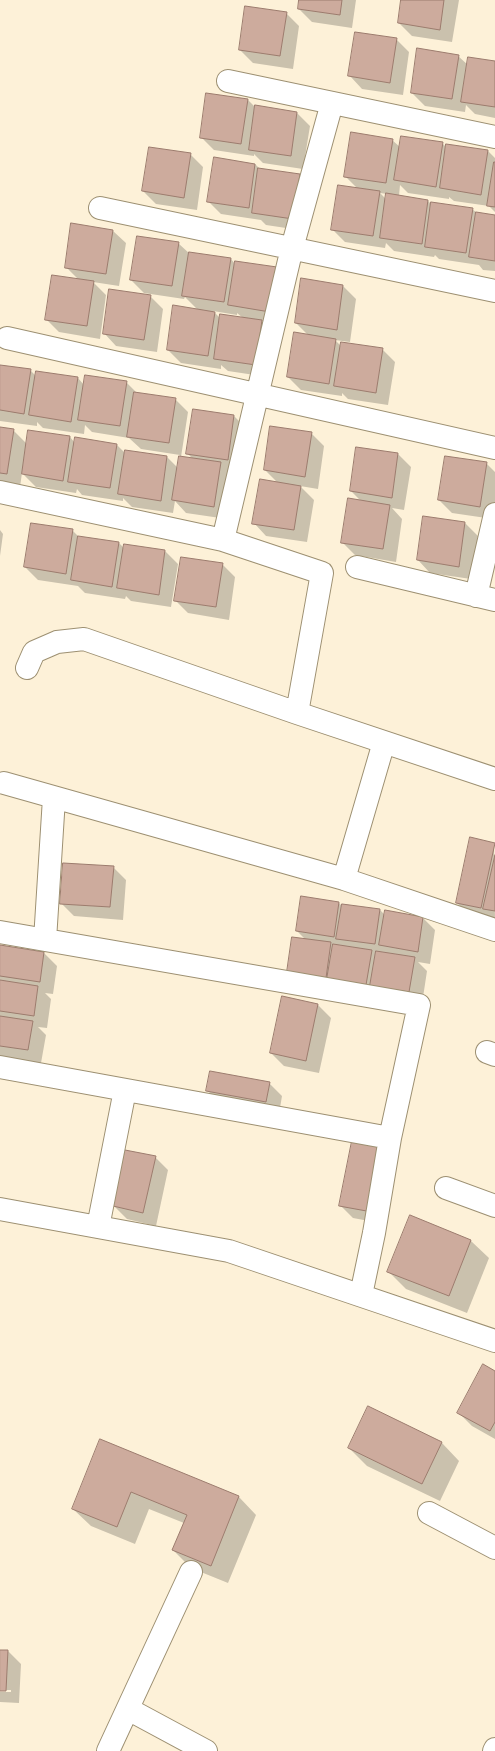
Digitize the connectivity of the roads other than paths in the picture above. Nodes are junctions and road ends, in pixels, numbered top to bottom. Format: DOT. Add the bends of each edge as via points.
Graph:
graph roads {
  1 [pos="228,81"];
  2 [pos="332,103"];
  3 [pos="495,137"];
  4 [pos="100,208"];
  5 [pos="292,248"];
  6 [pos="495,291"];
  7 [pos="7,338"];
  8 [pos="257,394"];
  9 [pos="495,448"];
  10 [pos="0,492"];
  11 [pos="495,514"];
  12 [pos="223,540"];
  13 [pos="357,567"];
  14 [pos="486,598"];
  15 [pos="27,668"];
  16 [pos="297,713"];
  17 [pos="384,742"];
  18 [pos="495,779"];
  19 [pos="4,783"];
  20 [pos="54,798"];
  21 [pos="344,879"];
  22 [pos="495,930"];
  23 [pos="0,932"];
  24 [pos="45,940"];
  25 [pos="0,1067"];
  26 [pos="125,1090"];
  27 [pos="390,1138"];
  28 [pos="446,1188"];
  29 [pos="495,1206"];
  30 [pos="0,1209"];
  31 [pos="98,1227"];
  32 [pos="360,1295"];
  33 [pos="495,1341"];
  34 [pos="429,1513"];
  35 [pos="495,1548"];
  36 [pos="191,1572"];
  37 [pos="128,1709"];
  38 [pos="108,1751"];
  39 [pos="206,1751"];
  1 -- 2 [label="street"];
  2 -- 3 [label="street"];
  2 -- 5 [label="street"];
  4 -- 5 [label="street"];
  5 -- 6 [label="street"];
  5 -- 8 [label="street"];
  7 -- 8 [label="street"];
  8 -- 9 [label="street"];
  8 -- 12 [label="street"];
  10 -- 12 [label="street"];
  11 -- 14 [label="street"];
  12 -- 16 [label="street" via="322,573"];
  13 -- 14 [label="street"];
  15 -- 16 [label="street" via="34,652 57,642 84,639"];
  16 -- 17 [label="street"];
  17 -- 18 [label="street"];
  17 -- 21 [label="street"];
  19 -- 20 [label="street"];
  20 -- 21 [label="street"];
  20 -- 24 [label="street"];
  21 -- 22 [label="street"];
  23 -- 24 [label="street"];
  24 -- 27 [label="street" via="419,1005"];
  25 -- 26 [label="street"];
  26 -- 27 [label="street"];
  26 -- 31 [label="street"];
  27 -- 32 [label="street" via="374,1233"];
  28 -- 29 [label="street"];
  30 -- 31 [label="street"];
  31 -- 32 [label="street" via="229,1251"];
  32 -- 33 [label="street"];
  34 -- 35 [label="street"];
  36 -- 37 [label="street"];
  37 -- 38 [label="street"];
  37 -- 39 [label="street"];
}
